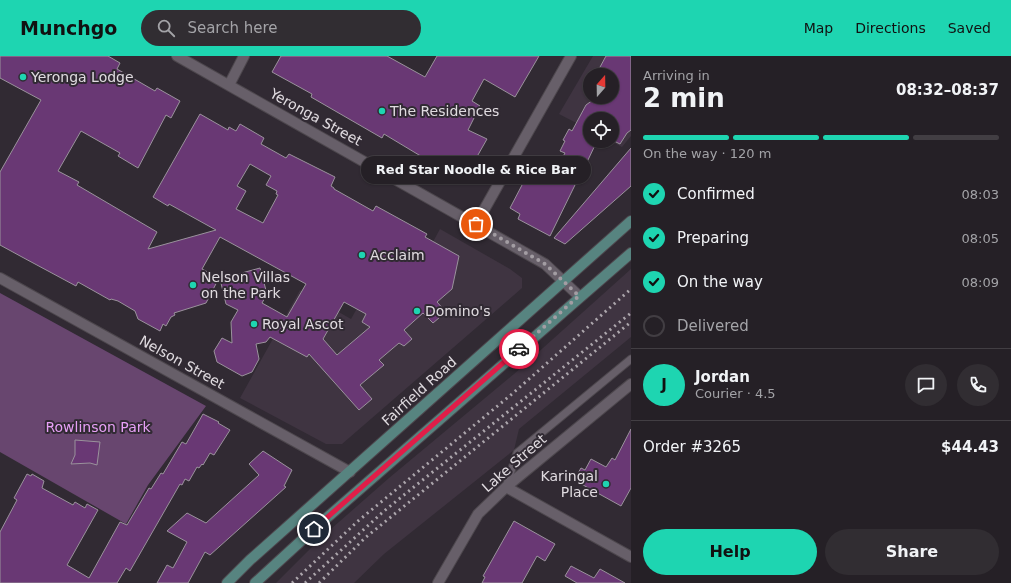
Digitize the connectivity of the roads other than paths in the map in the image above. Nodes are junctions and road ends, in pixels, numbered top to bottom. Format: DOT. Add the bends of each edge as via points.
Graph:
graph roads {
  1 [pos="177,56"];
  2 [pos="244,56"];
  3 [pos="571,56"];
  4 [pos="229,84"];
  5 [pos="631,221"];
  6 [pos="476,224"];
  7 [pos="631,252"];
  8 [pos="0,278"];
  9 [pos="564,280"];
  10 [pos="579,296"];
  11 [pos="631,359"];
  12 [pos="631,384"];
  13 [pos="350,472"];
  14 [pos="506,487"];
  15 [pos="631,557"];
  16 [pos="227,583"];
  17 [pos="255,583"];
  18 [pos="438,583"];
  1 -- 4 [label="street, Yeronga Street"];
  2 -- 4 [label="street"];
  3 -- 6 [label="street"];
  4 -- 6 [label="street, Yeronga Street"];
  5 -- 9 [label="main road, Fairfield Road"];
  6 -- 9 [label="street, Yeronga Street" via="545,264"];
  7 -- 10 [label="main road"];
  8 -- 13 [label="street, Nelson Street"];
  9 -- 10 [label="street, Yeronga Street"];
  9 -- 13 [label="main road, Fairfield Road"];
  10 -- 17 [label="main road"];
  11 -- 14 [label="lane" via="517,453"];
  12 -- 14 [label="street, Lake Street"];
  13 -- 16 [label="main road, Fairfield Road"];
  14 -- 15 [label="street"];
  14 -- 18 [label="street, Lake Street" via="478,514"];
}
